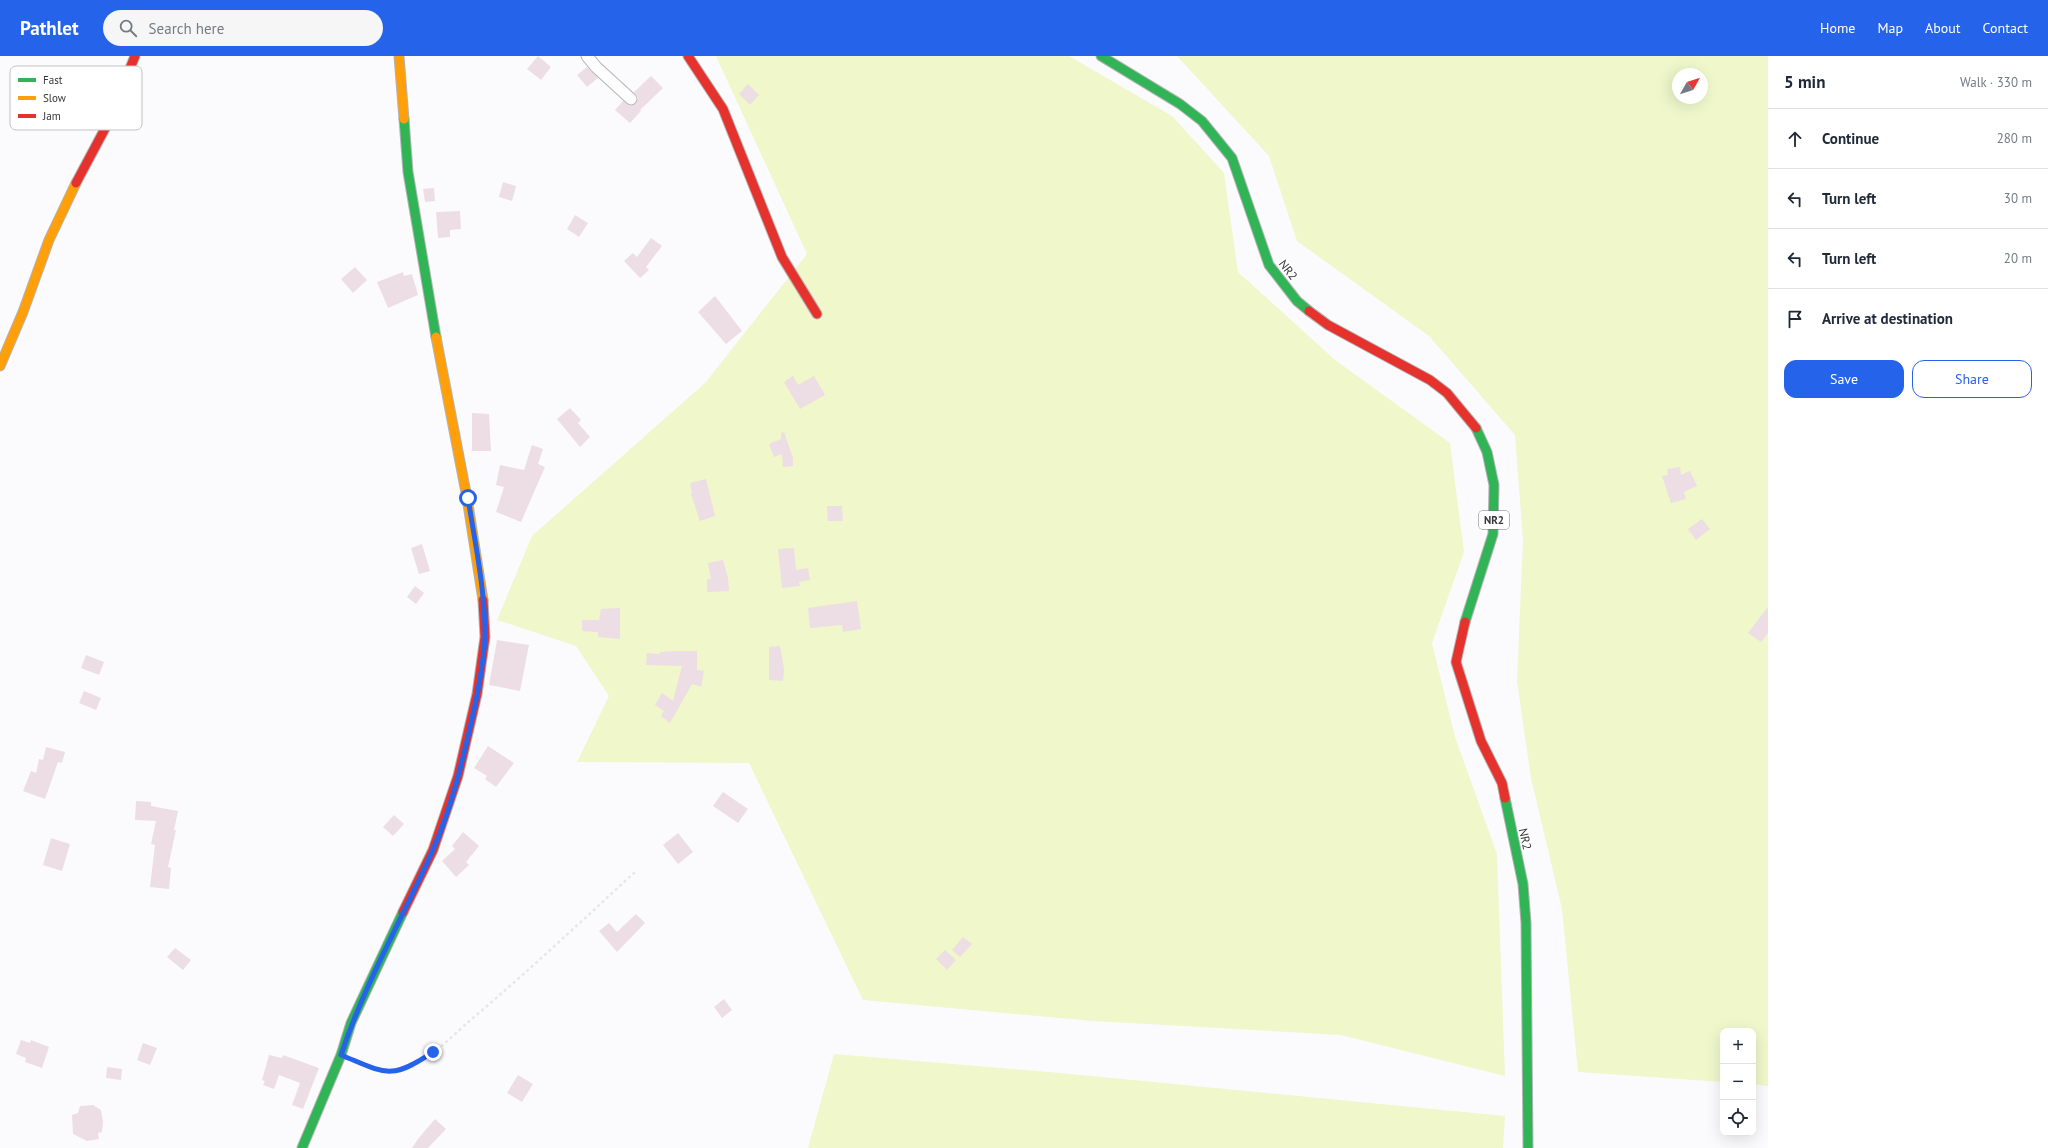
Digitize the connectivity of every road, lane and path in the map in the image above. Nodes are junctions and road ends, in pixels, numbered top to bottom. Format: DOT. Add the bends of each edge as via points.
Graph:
graph roads {
  1 [pos="135,56"];
  2 [pos="398,56"];
  3 [pos="588,56"];
  4 [pos="688,56"];
  5 [pos="1101,56"];
  6 [pos="131,66"];
  7 [pos="631,99"];
  8 [pos="104,130"];
  9 [pos="817,314"];
  10 [pos="0,366"];
  11 [pos="637,870"];
  12 [pos="341,1055"];
  13 [pos="302,1148"];
  14 [pos="1528,1148"];
  1 -- 6 [label="main road"];
  2 -- 12 [label="main road" via="408,172 448,402 468,498 484,600 485,637 477,694 456,784 433,850 351,1023"];
  3 -- 7 [label="street" via="596,68"];
  4 -- 9 [label="main road" via="723,110 777,246"];
  5 -- 14 [label="main road, NR2 / NR2" via="1180,104 1202,121 1222,143 1232,158 1269,265 1297,301 1328,325 1430,380 1447,393 1476,428 1487,452 1494,485 1493,534 1465,623 1456,662 1481,740 1502,784 1523,884 1526,923"];
  8 -- 10 [label="main road" via="49,240"];
  11 -- 12 [label="path" via="524,975 433,1052 412,1066 401,1071 382,1072"];
  12 -- 13 [label="main road"];
}
